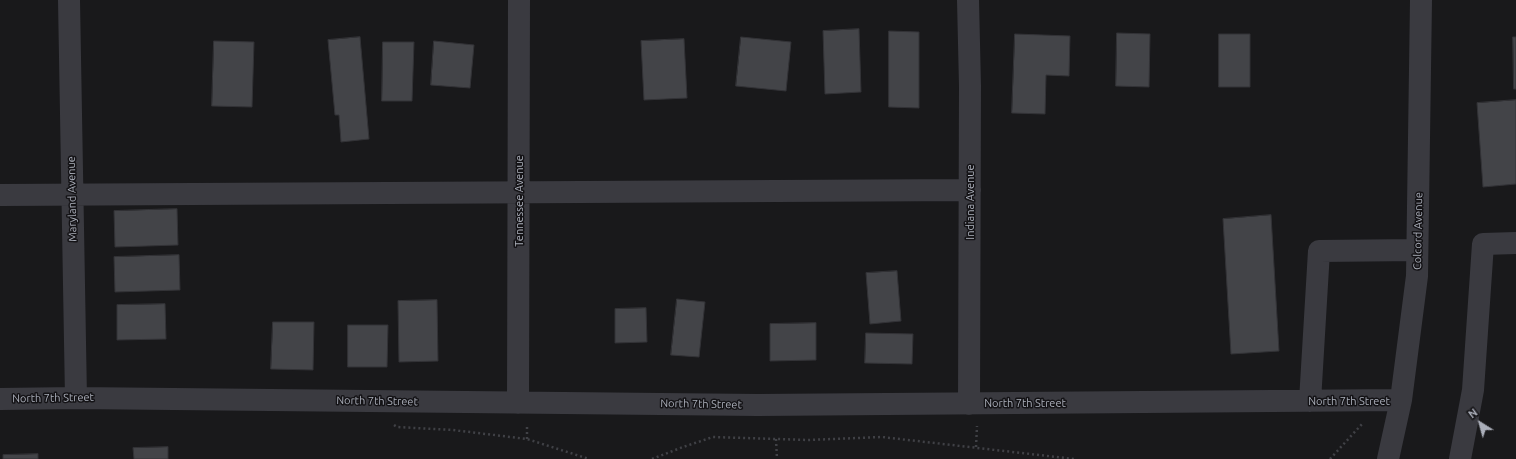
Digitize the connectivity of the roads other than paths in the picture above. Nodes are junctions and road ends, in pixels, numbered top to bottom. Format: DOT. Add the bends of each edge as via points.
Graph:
graph roads {
  1 [pos="69,0"];
  2 [pos="520,0"];
  3 [pos="968,0"];
  4 [pos="1421,0"];
  5 [pos="970,190"];
  6 [pos="519,193"];
  7 [pos="0,195"];
  8 [pos="72,196"];
  9 [pos="1516,243"];
  10 [pos="1417,250"];
  11 [pos="76,398"];
  12 [pos="0,399"];
  13 [pos="1401,400"];
  14 [pos="1310,401"];
  15 [pos="518,403"];
  16 [pos="969,404"];
  17 [pos="1388,459"];
  18 [pos="1460,459"];
  1 -- 8 [label="street, Maryland Avenue"];
  2 -- 6 [label="street, Tennessee Avenue"];
  3 -- 5 [label="street, Indiana Avenue"];
  4 -- 10 [label="street, Colcord Avenue"];
  5 -- 6 [label="street"];
  5 -- 16 [label="street, Indiana Avenue"];
  6 -- 8 [label="street"];
  6 -- 15 [label="street, Tennessee Avenue"];
  7 -- 8 [label="street"];
  8 -- 11 [label="street, Maryland Avenue"];
  9 -- 18 [label="street" via="1484,244 1473,390"];
  10 -- 13 [label="street, Colcord Avenue" via="1417,276"];
  10 -- 14 [label="street" via="1319,251"];
  11 -- 12 [label="street, North 7th Street"];
  11 -- 15 [label="street, North 7th Street"];
  13 -- 14 [label="street, North 7th Street"];
  13 -- 17 [label="street, Colcord Avenue"];
  14 -- 16 [label="street, North 7th Street"];
  15 -- 16 [label="street, North 7th Street"];
}
